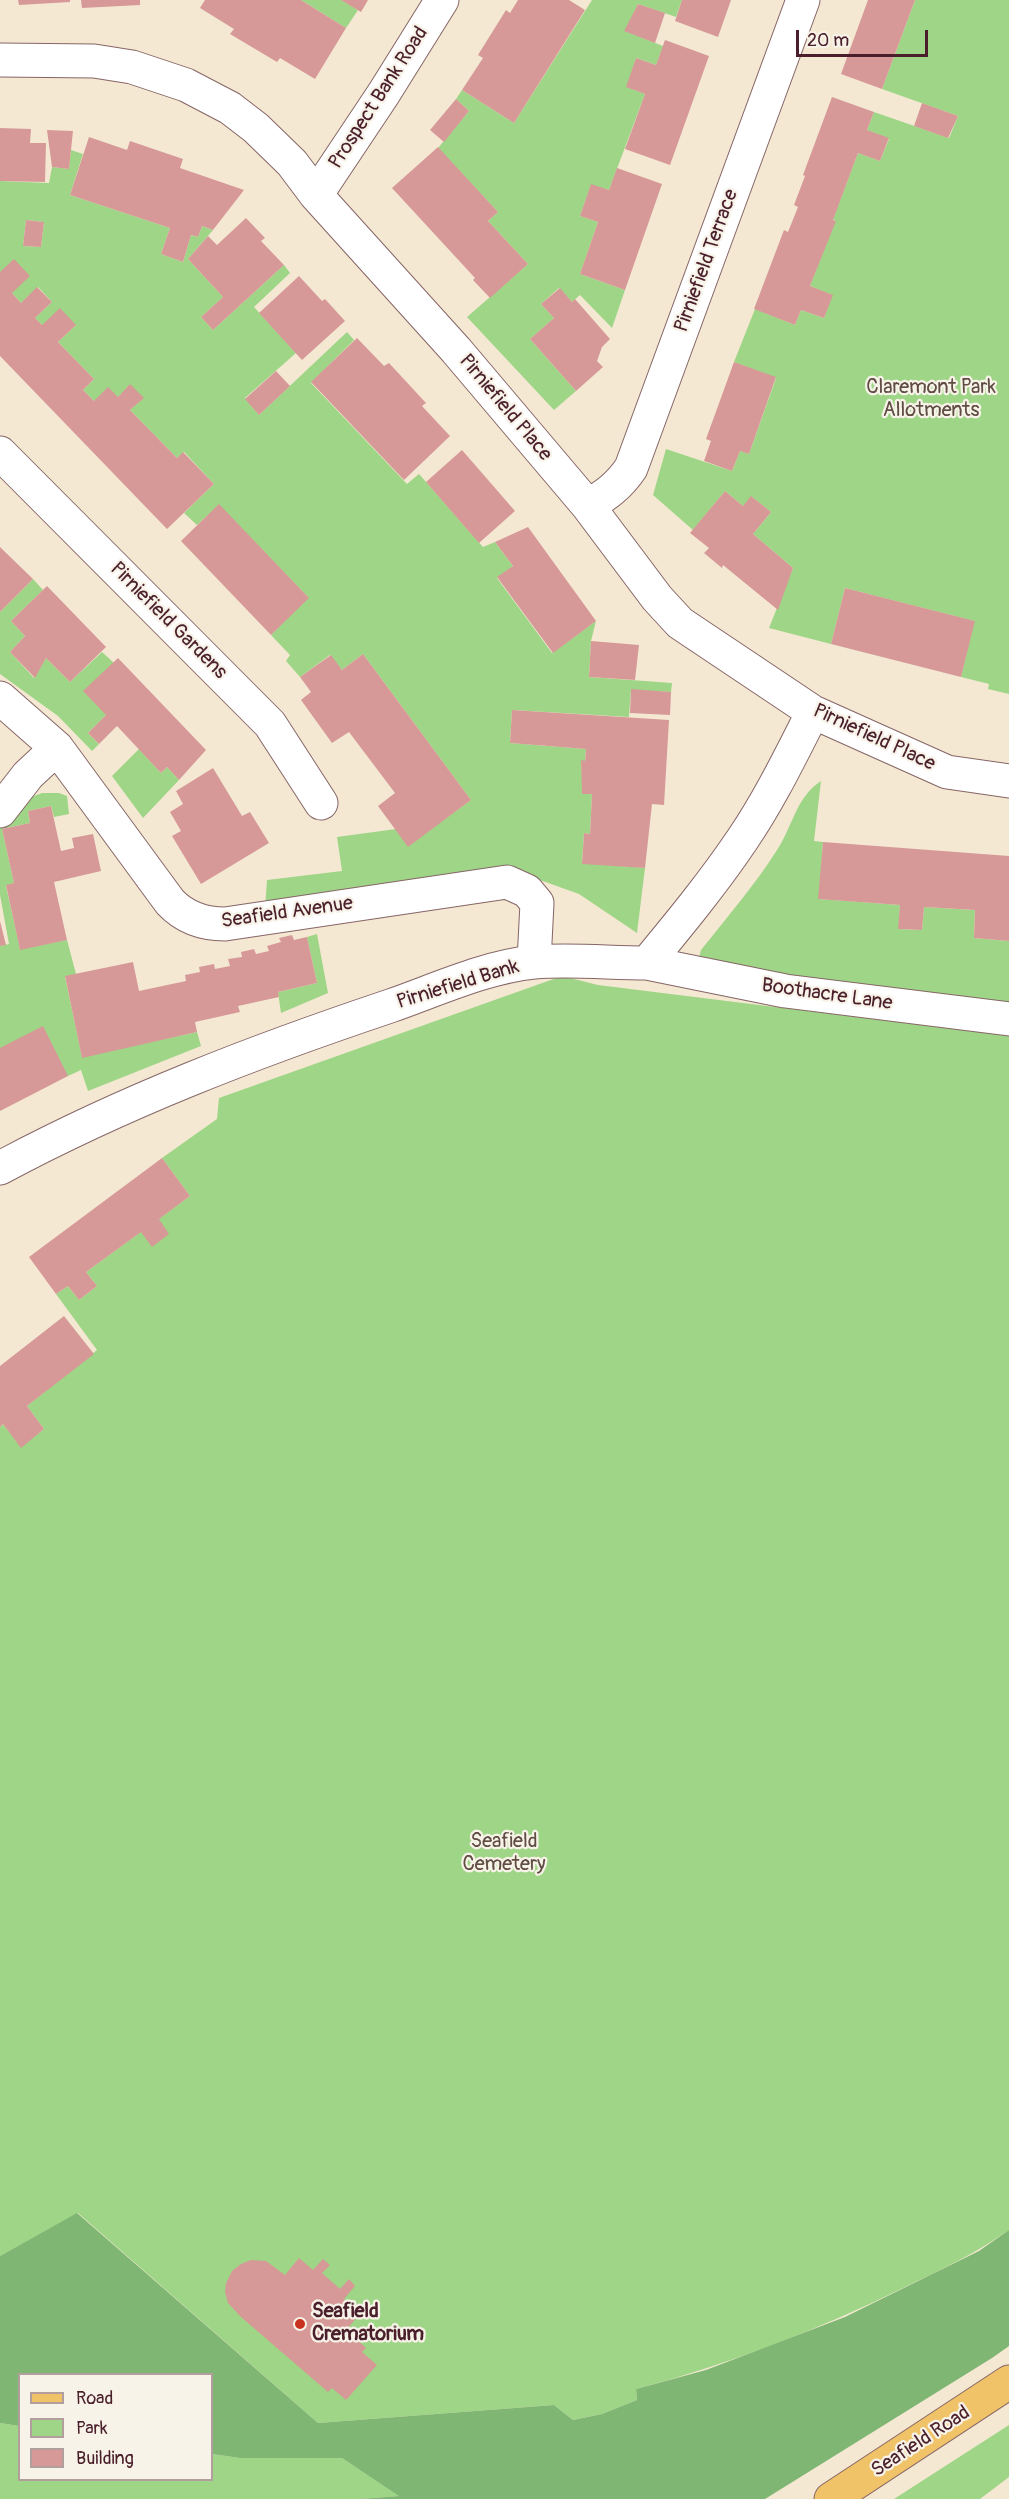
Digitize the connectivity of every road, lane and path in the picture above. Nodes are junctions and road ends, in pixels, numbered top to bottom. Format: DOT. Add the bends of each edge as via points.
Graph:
graph roads {
  1 [pos="442,0"];
  2 [pos="803,0"];
  3 [pos="0,60"];
  4 [pos="316,195"];
  5 [pos="0,453"];
  6 [pos="588,506"];
  7 [pos="0,698"];
  8 [pos="813,711"];
  9 [pos="57,748"];
  10 [pos="1009,781"];
  11 [pos="321,803"];
  12 [pos="0,811"];
  13 [pos="534,962"];
  14 [pos="647,963"];
  15 [pos="1009,1019"];
  16 [pos="0,1168"];
  17 [pos="1009,2382"];
  18 [pos="831,2499"];
  1 -- 4 [label="street, Prospect Bank Road"];
  2 -- 6 [label="street, Pirniefield Terrace" via="631,468 611,492"];
  3 -- 4 [label="street, Pirniefield Place" via="94,61 132,67 186,85 230,108 256,128 292,163"];
  4 -- 6 [label="street, Pirniefield Place" via="456,350"];
  5 -- 11 [label="street, Pirniefield Gardens" via="270,724"];
  6 -- 8 [label="street, Pirniefield Place" via="680,623"];
  7 -- 9 [label="street, Seafield Avenue"];
  8 -- 10 [label="street, Pirniefield Place" via="947,772"];
  8 -- 14 [label="street" via="743,838"];
  9 -- 12 [label="street" via="28,775"];
  9 -- 13 [label="street, Seafield Avenue" via="170,902 195,919 225,924 507,882 527,891 537,903"];
  13 -- 14 [label="street, Pirniefield Bank"];
  13 -- 16 [label="street, Pirniefield Bank" via="506,967 294,1038 170,1086 51,1140"];
  14 -- 15 [label="street, Boothacre Lane" via="785,991"];
  17 -- 18 [label="main road, Seafield Road"];
}
